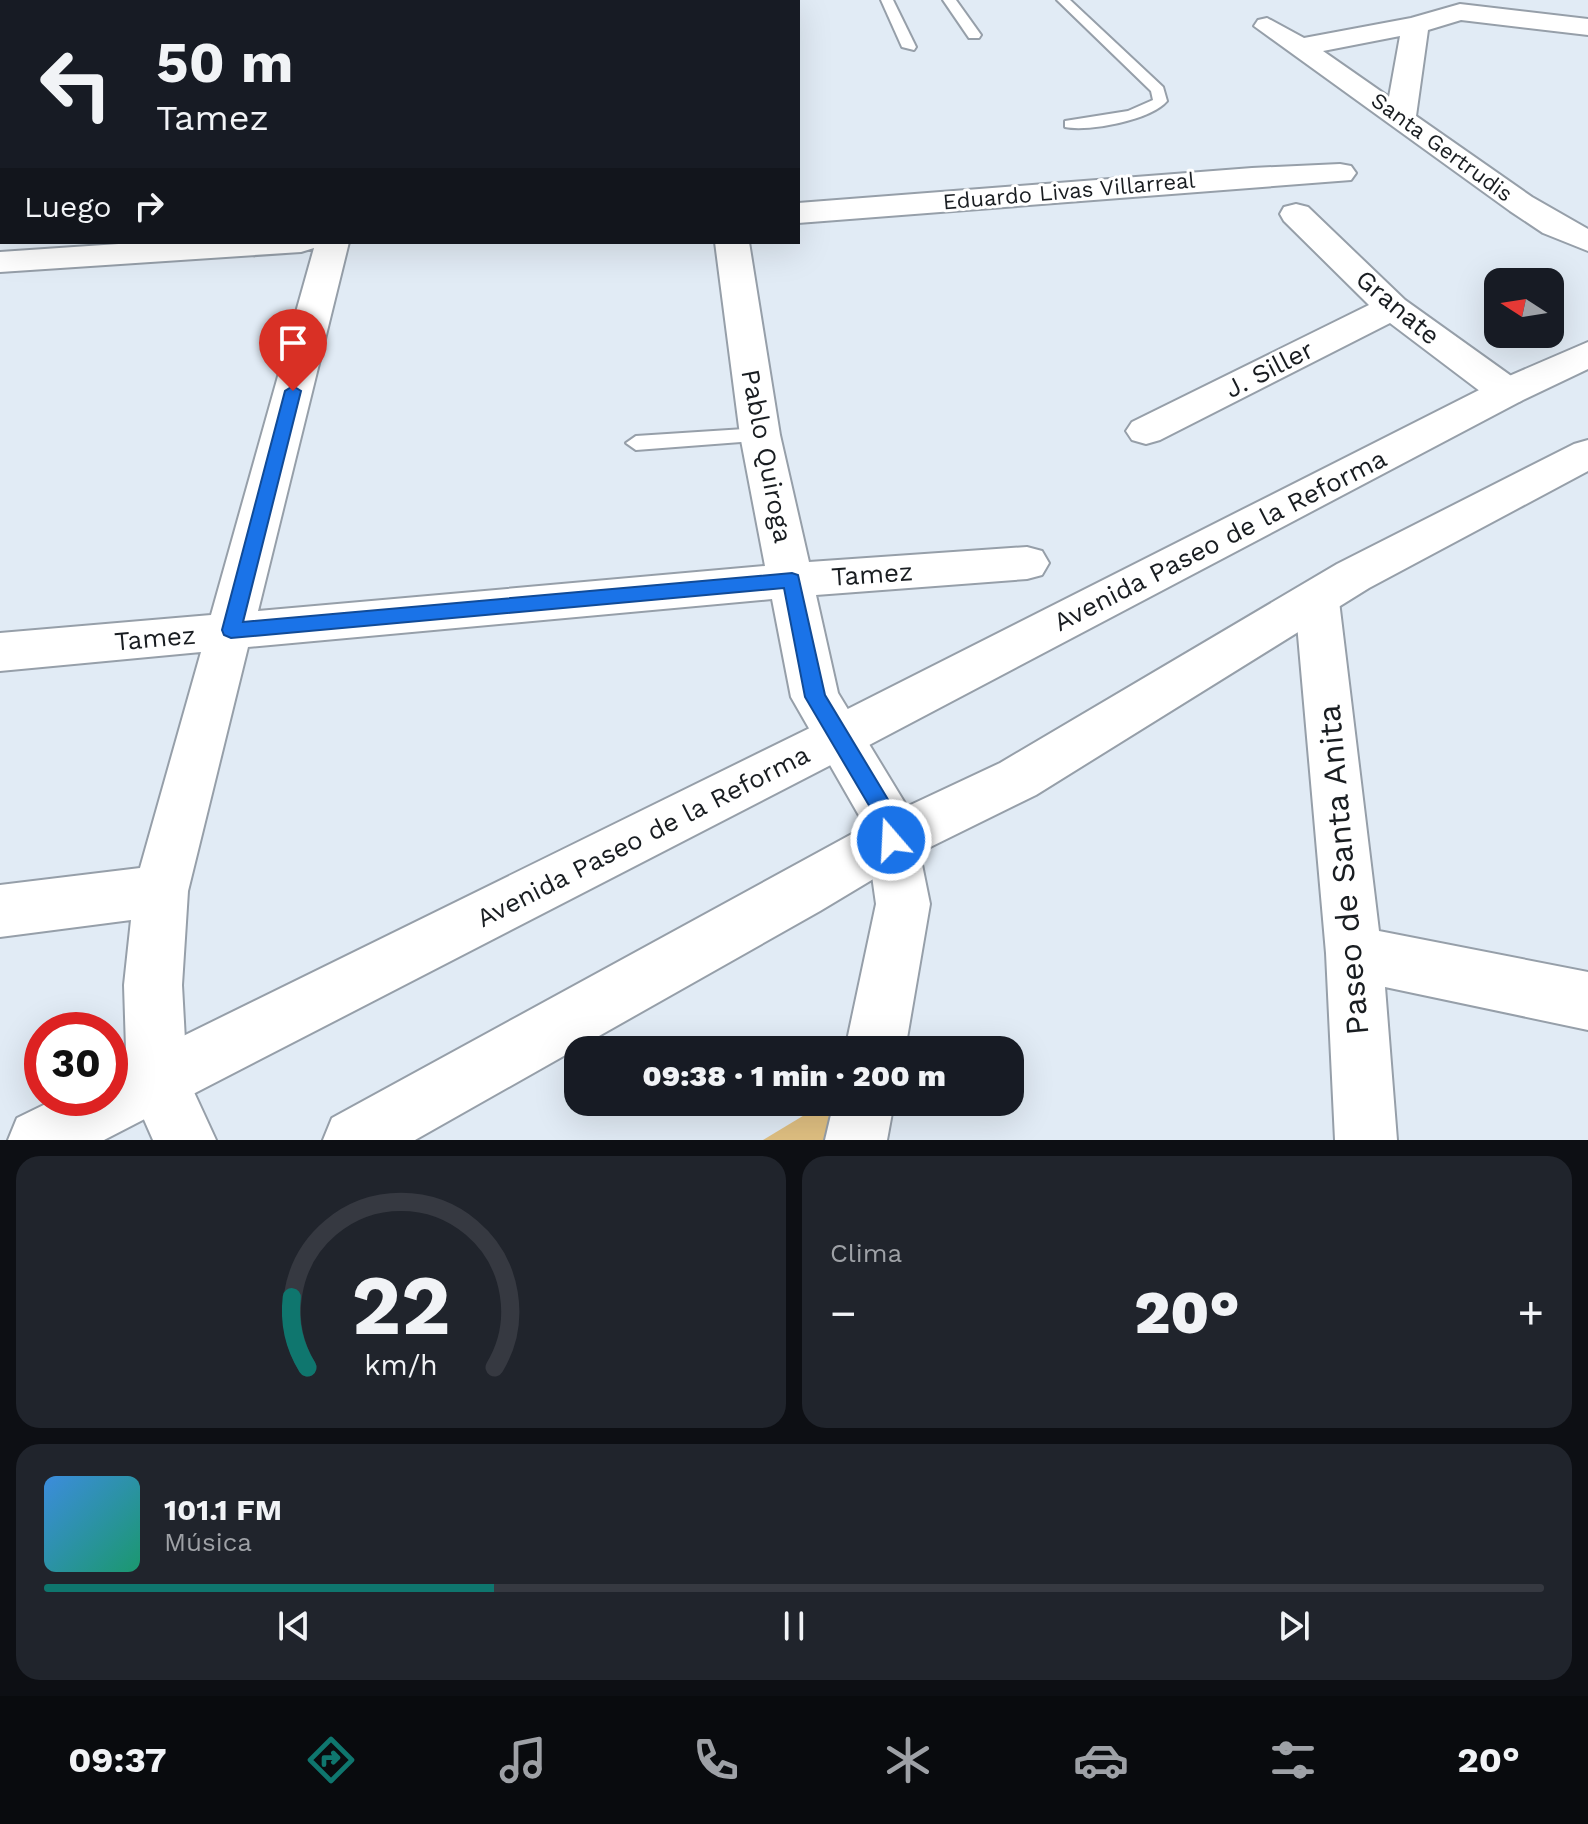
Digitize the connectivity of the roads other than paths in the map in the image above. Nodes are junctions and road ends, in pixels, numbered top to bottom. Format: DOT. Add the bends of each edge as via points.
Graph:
graph roads {
  1 [pos="887,0"];
  2 [pos="949,0"];
  3 [pos="1063,0"];
  4 [pos="1415,25"];
  5 [pos="1267,26"];
  6 [pos="1588,27"];
  7 [pos="974,35"];
  8 [pos="909,47"];
  9 [pos="1300,47"];
  10 [pos="1401,116"];
  11 [pos="1070,124"];
  12 [pos="1340,173"];
  13 [pos="800,213"];
  14 [pos="1296,214"];
  15 [pos="1588,241"];
  16 [pos="271,244"];
  17 [pos="331,244"];
  18 [pos="732,244"];
  19 [pos="0,262"];
  20 [pos="1392,308"];
  21 [pos="1588,354"];
  22 [pos="1507,392"];
  23 [pos="1146,431"];
  24 [pos="760,435"];
  25 [pos="636,443"];
  26 [pos="1588,454"];
  27 [pos="1027,563"];
  28 [pos="792,580"];
  29 [pos="1317,601"];
  30 [pos="231,630"];
  31 [pos="0,652"];
  32 [pos="837,738"];
  33 [pos="891,840"];
  34 [pos="161,891"];
  35 [pos="0,911"];
  36 [pos="1354,953"];
  37 [pos="1588,1001"];
  38 [pos="878,1036"];
  39 [pos="157,1081"];
  40 [pos="861,1116"];
  41 [pos="39,1140"];
  42 [pos="185,1140"];
  43 [pos="354,1140"];
  44 [pos="856,1140"];
  45 [pos="1366,1140"];
  1 -- 8 [label="lane"];
  2 -- 7 [label="lane"];
  3 -- 11 [label="lane" via="1158,90 1160,101 1140,113"];
  4 -- 6 [label="main road" via="1460,12"];
  4 -- 9 [label="main road"];
  4 -- 10 [label="main road"];
  5 -- 9 [label="main road, Santa Gertrudis"];
  9 -- 10 [label="main road, Santa Gertrudis"];
  10 -- 15 [label="main road, Santa Gertrudis" via="1521,204"];
  12 -- 13 [label="main road, Eduardo Livas Villarreal"];
  14 -- 20 [label="main road, Granate"];
  16 -- 19 [label="main road"];
  17 -- 30 [label="main road"];
  18 -- 24 [label="main road, Pablo Quiroga"];
  20 -- 22 [label="main road, Granate"];
  20 -- 23 [label="main road, J. Siller"];
  21 -- 22 [label="main road, Avenida Paseo de la Reforma"];
  22 -- 32 [label="main road, Avenida Paseo de la Reforma"];
  24 -- 25 [label="lane"];
  24 -- 28 [label="main road, Pablo Quiroga"];
  26 -- 29 [label="main road" via="1353,576"];
  27 -- 28 [label="main road, Tamez"];
  28 -- 30 [label="main road, Tamez"];
  28 -- 32 [label="main road, Pablo Quiroga" via="815,697"];
  29 -- 33 [label="main road" via="1018,779"];
  29 -- 36 [label="main road, Paseo de Santa Anita"];
  30 -- 31 [label="main road, Tamez"];
  30 -- 34 [label="main road"];
  32 -- 33 [label="main road, Pablo Quiroga" via="891,823"];
  32 -- 39 [label="main road, Avenida Paseo de la Reforma"];
  33 -- 38 [label="main road, Pablo Quiroga" via="903,904"];
  33 -- 43 [label="main road"];
  34 -- 35 [label="main road"];
  34 -- 39 [label="main road" via="153,985"];
  36 -- 37 [label="main road"];
  36 -- 45 [label="main road, Paseo de Santa Anita"];
  39 -- 41 [label="main road, Avenida Paseo de la Reforma"];
  39 -- 42 [label="main road"];
  40 -- 44 [label="main road"];
}
